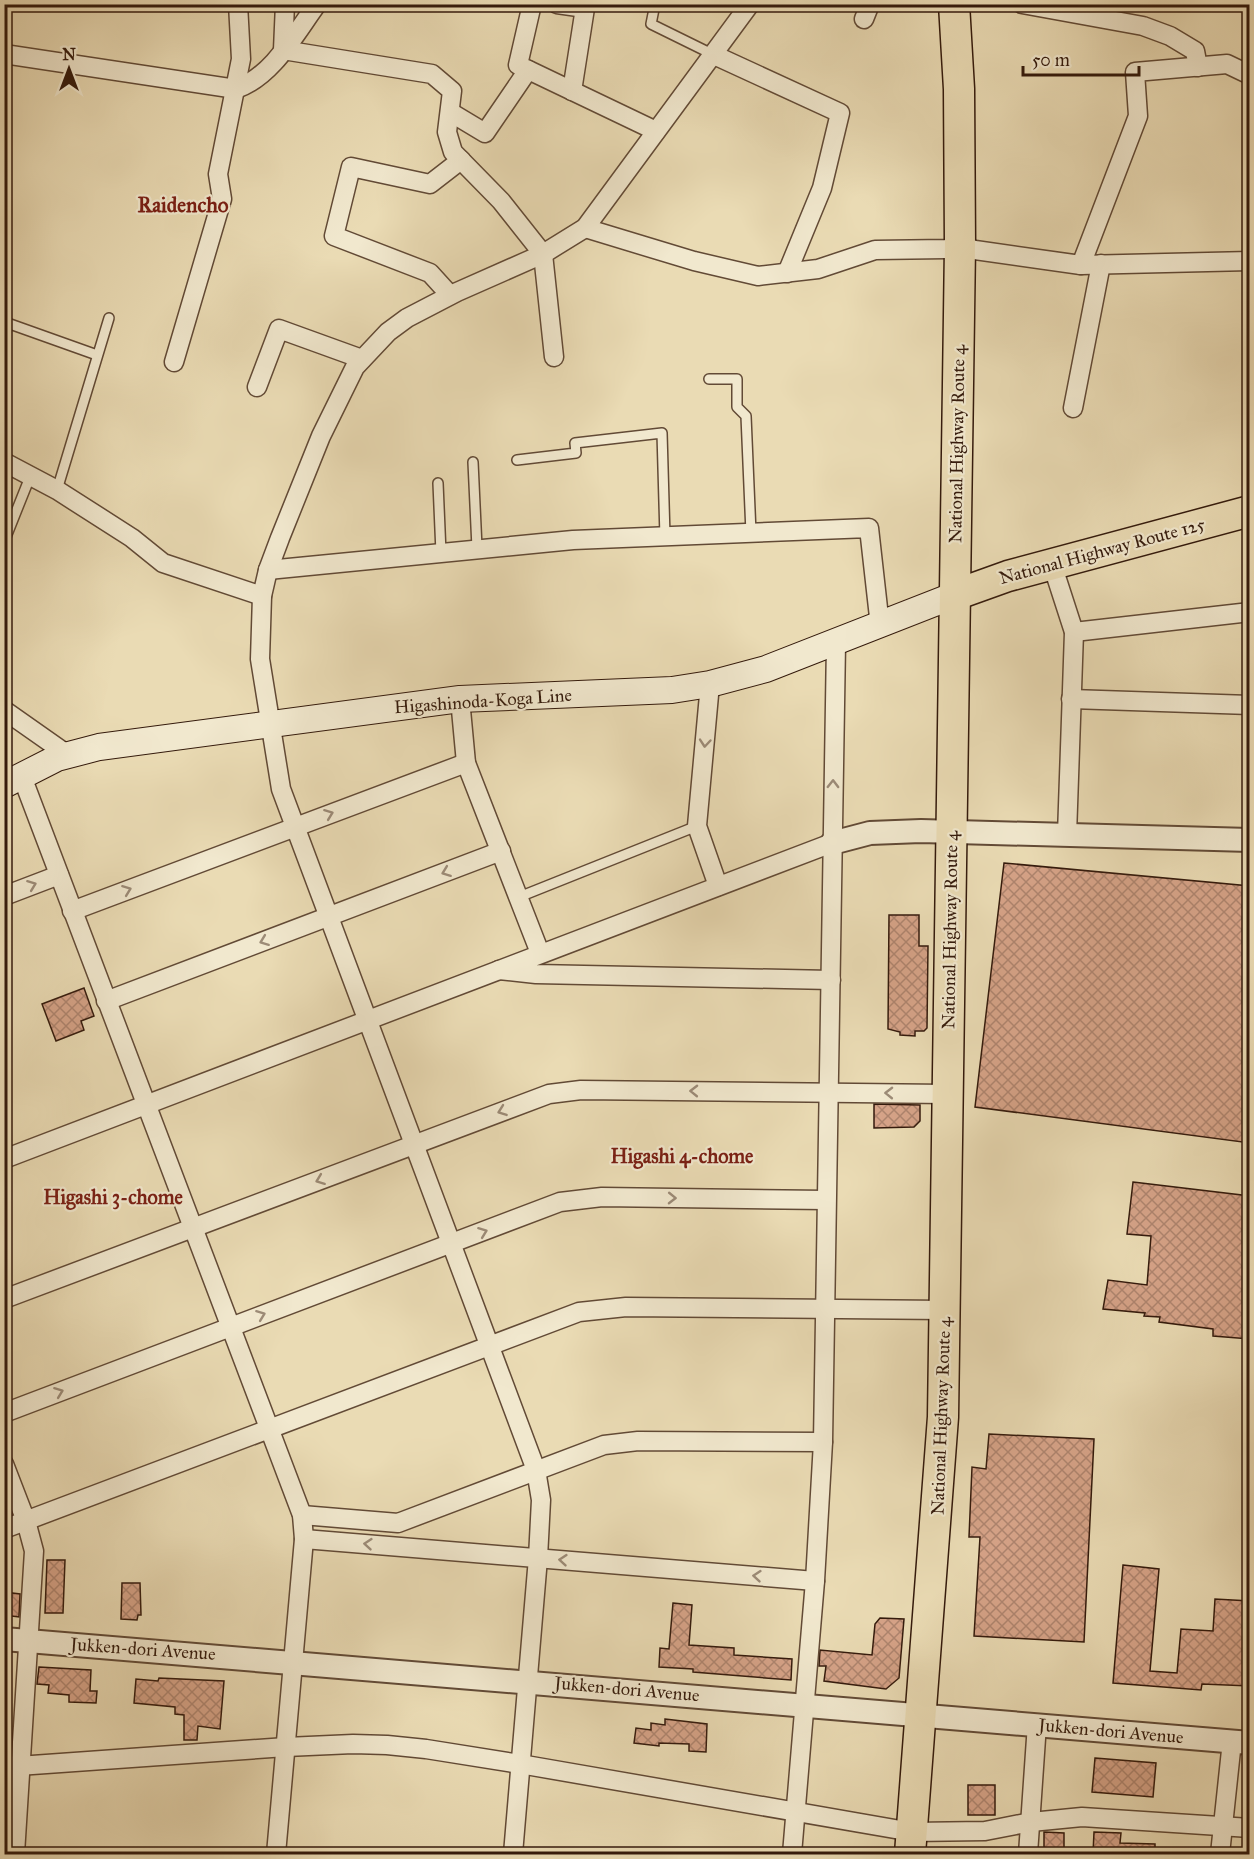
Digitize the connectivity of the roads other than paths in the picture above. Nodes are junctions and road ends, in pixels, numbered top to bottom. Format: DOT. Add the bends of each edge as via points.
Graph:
graph roads {
  1 [pos="238,4"];
  2 [pos="285,4"];
  3 [pos="317,4"];
  4 [pos="531,4"];
  5 [pos="557,4"];
  6 [pos="655,4"];
  7 [pos="750,4"];
  8 [pos="954,4"];
  9 [pos="1022,4"];
  10 [pos="283,50"];
  11 [pos="4,54"];
  12 [pos="714,55"];
  13 [pos="1198,67"];
  14 [pos="528,70"];
  15 [pos="1250,75"];
  16 [pos="236,89"];
  17 [pos="572,91"];
  18 [pos="450,112"];
  19 [pos="656,130"];
  20 [pos="461,160"];
  21 [pos="585,228"];
  22 [pos="960,246"];
  23 [pos="543,254"];
  24 [pos="1250,261"];
  25 [pos="1101,264"];
  26 [pos="1081,265"];
  27 [pos="787,273"];
  28 [pos="450,296"];
  29 [pos="109,318"];
  30 [pos="10,324"];
  31 [pos="97,355"];
  32 [pos="554,357"];
  33 [pos="362,359"];
  34 [pos="174,362"];
  35 [pos="710,379"];
  36 [pos="257,387"];
  37 [pos="1073,408"];
  38 [pos="517,460"];
  39 [pos="4,462"];
  40 [pos="473,462"];
  41 [pos="30,477"];
  42 [pos="438,483"];
  43 [pos="57,490"];
  44 [pos="1250,510"];
  45 [pos="751,533"];
  46 [pos="665,537"];
  47 [pos="4,542"];
  48 [pos="477,548"];
  49 [pos="441,553"];
  50 [pos="1052,564"];
  51 [pos="268,570"];
  52 [pos="955,595"];
  53 [pos="262,596"];
  54 [pos="1250,612"];
  55 [pos="880,626"];
  56 [pos="1074,632"];
  57 [pos="836,643"];
  58 [pos="710,684"];
  59 [pos="460,699"];
  60 [pos="1071,699"];
  61 [pos="1250,705"];
  62 [pos="4,710"];
  63 [pos="270,723"];
  64 [pos="68,755"];
  65 [pos="466,763"];
  66 [pos="13,780"];
  67 [pos="697,826"];
  68 [pos="295,827"];
  69 [pos="951,831"];
  70 [pos="1067,835"];
  71 [pos="1250,840"];
  72 [pos="832,843"];
  73 [pos="501,851"];
  74 [pos="59,875"];
  75 [pos="718,886"];
  76 [pos="4,896"];
  77 [pos="519,897"];
  78 [pos="72,911"];
  79 [pos="327,917"];
  80 [pos="540,953"];
  81 [pos="498,970"];
  82 [pos="831,980"];
  83 [pos="106,1001"];
  84 [pos="367,1020"];
  85 [pos="828,1092"];
  86 [pos="947,1094"];
  87 [pos="145,1104"];
  88 [pos="414,1144"];
  89 [pos="4,1159"];
  90 [pos="826,1200"];
  91 [pos="192,1228"];
  92 [pos="450,1244"];
  93 [pos="4,1299"];
  94 [pos="824,1310"];
  95 [pos="945,1310"];
  96 [pos="231,1326"];
  97 [pos="490,1347"];
  98 [pos="4,1413"];
  99 [pos="268,1429"];
  100 [pos="823,1442"];
  101 [pos="4,1464"];
  102 [pos="536,1470"];
  103 [pos="302,1515"];
  104 [pos="26,1521"];
  105 [pos="4,1529"];
  106 [pos="304,1539"];
  107 [pos="538,1558"];
  108 [pos="815,1581"];
  109 [pos="4,1639"];
  110 [pos="30,1641"];
  111 [pos="292,1661"];
  112 [pos="527,1680"];
  113 [pos="804,1705"];
  114 [pos="920,1714"];
  115 [pos="1037,1724"];
  116 [pos="1241,1742"];
  117 [pos="286,1747"];
  118 [pos="520,1764"];
  119 [pos="13,1766"];
  120 [pos="795,1814"];
  121 [pos="1031,1822"];
  122 [pos="1223,1825"];
  123 [pos="1250,1828"];
  124 [pos="911,1843"];
  125 [pos="15,1854"];
  126 [pos="276,1854"];
  127 [pos="513,1854"];
  128 [pos="792,1854"];
  129 [pos="1029,1854"];
  130 [pos="1220,1854"];
  1 -- 16 [label="street" via="241,58"];
  2 -- 10 [label="street"];
  3 -- 10 [label="street"];
  4 -- 14 [label="street" via="518,65"];
  5 -- 17 [label="street" via="585,8"];
  6 -- 12 [label="lane" via="651,24"];
  7 -- 12 [label="street"];
  8 -- 22 [label="highway, National Highway Route 4"];
  9 -- 13 [label="street" via="1143,26 1195,51"];
  10 -- 16 [label="street" via="252,84"];
  10 -- 18 [label="street" via="432,74 452,92"];
  11 -- 16 [label="street"];
  12 -- 19 [label="street"];
  12 -- 27 [label="street" via="840,113 822,188"];
  13 -- 15 [label="street" via="1227,64"];
  13 -- 26 [label="street" via="1134,72 1138,116"];
  14 -- 17 [label="street"];
  14 -- 18 [label="street" via="485,133"];
  16 -- 34 [label="street" via="218,174 222,199"];
  17 -- 19 [label="street"];
  18 -- 20 [label="street" via="447,132 453,152"];
  19 -- 21 [label="street"];
  20 -- 23 [label="street" via="501,201"];
  20 -- 28 [label="street" via="430,184 351,167 334,236 430,273"];
  21 -- 23 [label="street"];
  21 -- 27 [label="street" via="759,276"];
  22 -- 26 [label="street"];
  22 -- 27 [label="street" via="875,250 819,269"];
  22 -- 52 [label="highway, National Highway Route 4"];
  23 -- 28 [label="street"];
  23 -- 32 [label="street"];
  24 -- 25 [label="street"];
  25 -- 26 [label="street"];
  25 -- 37 [label="street"];
  28 -- 33 [label="street" via="407,318"];
  29 -- 31 [label="lane"];
  30 -- 31 [label="lane"];
  31 -- 43 [label="lane"];
  33 -- 36 [label="street" via="279,329"];
  33 -- 51 [label="street" via="327,422"];
  35 -- 45 [label="lane" via="736,379 737,407 746,416"];
  38 -- 46 [label="lane" via="576,453 575,443 662,433"];
  39 -- 41 [label="street"];
  40 -- 48 [label="lane"];
  41 -- 43 [label="street"];
  41 -- 47 [label="lane"];
  42 -- 49 [label="lane"];
  43 -- 53 [label="street" via="163,562"];
  44 -- 50 [label="highway, National Highway Route 125"];
  45 -- 46 [label="street"];
  45 -- 55 [label="street" via="869,528"];
  46 -- 48 [label="street"];
  48 -- 49 [label="street"];
  49 -- 51 [label="street"];
  50 -- 52 [label="highway, National Highway Route 125"];
  50 -- 56 [label="street"];
  51 -- 53 [label="street"];
  52 -- 55 [label="main road, Higashinoda-Koga Line"];
  52 -- 69 [label="highway, National Highway Route 4"];
  53 -- 63 [label="street" via="260,659"];
  54 -- 56 [label="street"];
  55 -- 57 [label="main road, Higashinoda-Koga Line"];
  56 -- 60 [label="street"];
  57 -- 58 [label="main road, Higashinoda-Koga Line" via="766,669"];
  72 -- 57 [label="street, one-way"];
  58 -- 59 [label="main road, Higashinoda-Koga Line" via="672,690"];
  58 -- 67 [label="street, one-way"];
  59 -- 63 [label="main road, Higashinoda-Koga Line"];
  59 -- 65 [label="street"];
  60 -- 61 [label="street"];
  60 -- 70 [label="street"];
  62 -- 64 [label="street"];
  63 -- 64 [label="main road, Higashinoda-Koga Line" via="99,747"];
  63 -- 68 [label="street" via="281,789"];
  64 -- 66 [label="main road, Higashinoda-Koga Line"];
  68 -- 65 [label="street, one-way"];
  65 -- 73 [label="street"];
  66 -- 74 [label="street"];
  67 -- 75 [label="street"];
  67 -- 77 [label="lane"];
  78 -- 68 [label="street, one-way"];
  68 -- 79 [label="street"];
  69 -- 70 [label="street"];
  69 -- 72 [label="street" via="870,833"];
  69 -- 86 [label="highway, National Highway Route 4"];
  70 -- 71 [label="street"];
  72 -- 75 [label="street"];
  72 -- 82 [label="street"];
  73 -- 77 [label="street"];
  73 -- 79 [label="street, one-way"];
  76 -- 74 [label="street, one-way"];
  74 -- 78 [label="street"];
  75 -- 80 [label="street"];
  77 -- 80 [label="street"];
  78 -- 83 [label="street"];
  79 -- 83 [label="street, one-way"];
  79 -- 84 [label="street"];
  80 -- 81 [label="street"];
  81 -- 82 [label="street"];
  81 -- 84 [label="street"];
  82 -- 85 [label="street"];
  83 -- 87 [label="street"];
  84 -- 87 [label="street"];
  84 -- 88 [label="street"];
  86 -- 85 [label="street, one-way"];
  85 -- 88 [label="street, one-way" via="563,1091"];
  85 -- 90 [label="street"];
  86 -- 95 [label="highway, National Highway Route 4"];
  87 -- 89 [label="street"];
  87 -- 91 [label="street"];
  88 -- 91 [label="street, one-way"];
  88 -- 92 [label="street"];
  92 -- 90 [label="street, one-way" via="560,1202 581,1198"];
  90 -- 94 [label="street"];
  91 -- 93 [label="street"];
  91 -- 96 [label="street"];
  96 -- 92 [label="street, one-way"];
  92 -- 97 [label="street"];
  94 -- 95 [label="street"];
  94 -- 97 [label="street" via="626,1306 579,1312"];
  94 -- 100 [label="street"];
  95 -- 114 [label="highway, National Highway Route 4" via="937,1519"];
  98 -- 96 [label="street, one-way"];
  96 -- 99 [label="street"];
  97 -- 99 [label="street"];
  97 -- 102 [label="street"];
  99 -- 103 [label="street"];
  99 -- 104 [label="street"];
  100 -- 102 [label="street" via="638,1441 604,1445"];
  100 -- 108 [label="street"];
  101 -- 104 [label="street"];
  102 -- 103 [label="street" via="398,1523"];
  102 -- 107 [label="street" via="541,1500"];
  103 -- 106 [label="street"];
  104 -- 105 [label="street"];
  104 -- 110 [label="street" via="34,1551"];
  107 -- 106 [label="street, one-way"];
  106 -- 111 [label="street"];
  108 -- 107 [label="street, one-way"];
  107 -- 112 [label="street"];
  108 -- 113 [label="street"];
  109 -- 110 [label="street, Jukken-dori Avenue"];
  110 -- 111 [label="street, Jukken-dori Avenue"];
  110 -- 119 [label="street"];
  111 -- 112 [label="street, Jukken-dori Avenue"];
  111 -- 117 [label="street"];
  112 -- 113 [label="street, Jukken-dori Avenue"];
  112 -- 118 [label="street"];
  113 -- 114 [label="street, Jukken-dori Avenue"];
  113 -- 120 [label="street"];
  114 -- 115 [label="street, Jukken-dori Avenue"];
  114 -- 124 [label="highway, National Highway Route 4"];
  115 -- 116 [label="street, Jukken-dori Avenue"];
  115 -- 121 [label="street"];
  116 -- 122 [label="street"];
  117 -- 118 [label="street" via="387,1745"];
  117 -- 119 [label="street"];
  117 -- 126 [label="street"];
  118 -- 120 [label="street"];
  118 -- 127 [label="street"];
  119 -- 125 [label="street"];
  120 -- 124 [label="street"];
  120 -- 128 [label="street"];
  121 -- 122 [label="street" via="1082,1817"];
  121 -- 124 [label="street"];
  121 -- 129 [label="street"];
  122 -- 123 [label="street"];
  122 -- 130 [label="street"];
}
